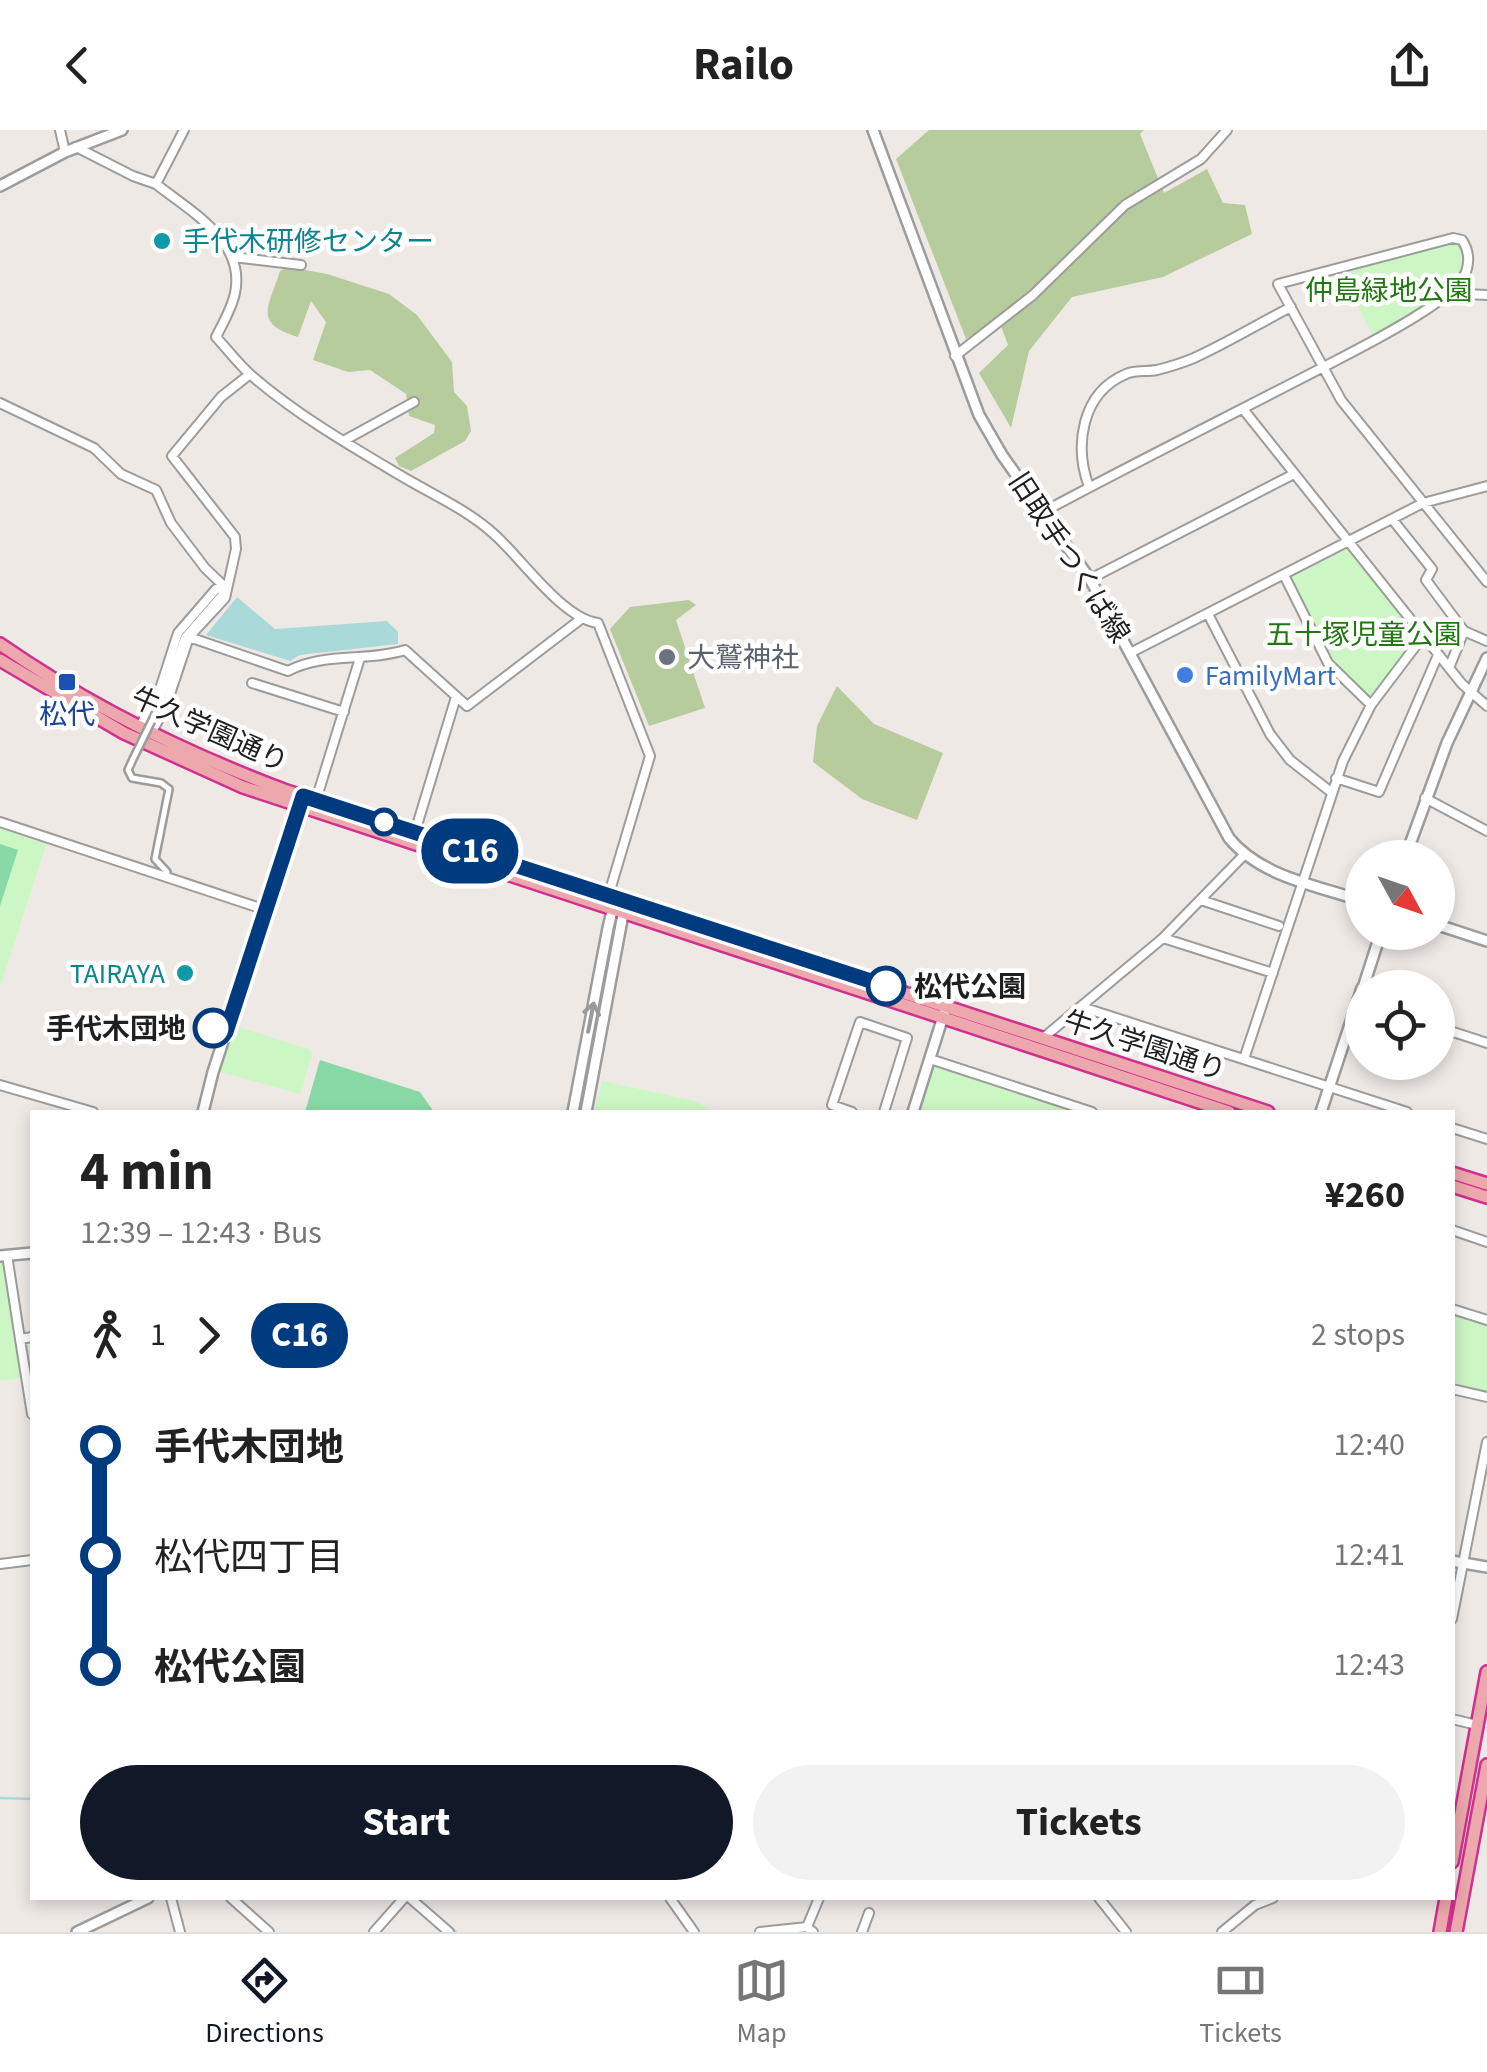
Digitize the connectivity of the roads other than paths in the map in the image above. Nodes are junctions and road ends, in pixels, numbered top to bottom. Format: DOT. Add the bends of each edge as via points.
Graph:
graph roads {
  1 [pos="60,130"];
  2 [pos="122,130"];
  3 [pos="184,130"];
  4 [pos="873,130"];
  5 [pos="1227,130"];
  6 [pos="105,132"];
  7 [pos="76,146"];
  8 [pos="65,152"];
  9 [pos="156,184"];
  10 [pos="0,186"];
  11 [pos="233,257"];
  12 [pos="301,265"];
  13 [pos="1456,287"];
  14 [pos="1487,295"];
  15 [pos="1291,307"];
  16 [pos="955,356"];
  17 [pos="1323,368"];
  18 [pos="250,374"];
  19 [pos="414,402"];
  20 [pos="0,403"];
  21 [pos="1242,408"];
  22 [pos="345,440"];
  23 [pos="1294,474"];
  24 [pos="1487,486"];
  25 [pos="1089,487"];
  26 [pos="1423,504"];
  27 [pos="1043,512"];
  28 [pos="1392,519"];
  29 [pos="1348,541"];
  30 [pos="1284,575"];
  31 [pos="1090,579"];
  32 [pos="1487,582"];
  33 [pos="226,588"];
  34 [pos="1208,614"];
  35 [pos="581,619"];
  36 [pos="1464,631"];
  37 [pos="1424,636"];
  38 [pos="189,637"];
  39 [pos="1487,641"];
  40 [pos="0,644"];
  41 [pos="1132,652"];
  42 [pos="1438,654"];
  43 [pos="360,658"];
  44 [pos="1487,658"];
  45 [pos="5,663"];
  46 [pos="1449,668"];
  47 [pos="252,682"];
  48 [pos="1470,692"];
  49 [pos="456,697"];
  50 [pos="1370,706"];
  51 [pos="1487,706"];
  52 [pos="344,712"];
  53 [pos="138,728"];
  54 [pos="151,734"];
  55 [pos="1336,778"];
  56 [pos="1331,792"];
  57 [pos="1425,798"];
  58 [pos="306,801"];
  59 [pos="0,822"];
  60 [pos="414,832"];
  61 [pos="1487,832"];
  62 [pos="1411,840"];
  63 [pos="1244,854"];
  64 [pos="166,878"];
  65 [pos="1303,881"];
  66 [pos="1345,895"];
  67 [pos="608,897"];
  68 [pos="1201,900"];
  69 [pos="620,909"];
  70 [pos="266,910"];
  71 [pos="1279,926"];
  72 [pos="1455,931"];
  73 [pos="1163,938"];
  74 [pos="1487,941"];
  75 [pos="1272,973"];
  76 [pos="1082,1007"];
  77 [pos="944,1013"];
  78 [pos="1455,1033"];
  79 [pos="1043,1038"];
  80 [pos="1487,1043"];
  81 [pos="1345,1044"];
  82 [pos="930,1059"];
  83 [pos="1244,1060"];
  84 [pos="0,1085"];
  85 [pos="1330,1087"];
  86 [pos="86,1110"];
  87 [pos="204,1110"];
  88 [pos="573,1110"];
  89 [pos="586,1110"];
  90 [pos="845,1110"];
  91 [pos="885,1110"];
  92 [pos="914,1110"];
  93 [pos="1086,1110"];
  94 [pos="1223,1110"];
  95 [pos="1262,1110"];
  96 [pos="1322,1110"];
  97 [pos="1401,1110"];
  98 [pos="1455,1129"];
  99 [pos="1487,1138"];
  100 [pos="1455,1174"];
  101 [pos="1487,1184"];
  102 [pos="1455,1187"];
  103 [pos="1487,1198"];
  104 [pos="1455,1231"];
  105 [pos="1487,1242"];
  106 [pos="30,1253"];
  107 [pos="3,1256"];
  108 [pos="1455,1310"];
  109 [pos="1487,1320"];
  110 [pos="30,1338"];
  111 [pos="20,1339"];
  112 [pos="1455,1389"];
  113 [pos="1487,1397"];
  114 [pos="30,1402"];
  115 [pos="1487,1442"];
  116 [pos="30,1560"];
  117 [pos="1455,1562"];
  118 [pos="1464,1563"];
  119 [pos="0,1564"];
  120 [pos="1487,1567"];
  121 [pos="1455,1605"];
  122 [pos="1487,1672"];
  123 [pos="1455,1720"];
  124 [pos="1478,1725"];
  125 [pos="1487,1765"];
  126 [pos="1456,1825"];
  127 [pos="144,1900"];
  128 [pos="172,1900"];
  129 [pos="233,1900"];
  130 [pos="405,1900"];
  131 [pos="410,1900"];
  132 [pos="671,1900"];
  133 [pos="818,1900"];
  134 [pos="1101,1900"];
  135 [pos="1268,1900"];
  136 [pos="1446,1900"];
  137 [pos="869,1913"];
  138 [pos="810,1930"];
  139 [pos="77,1932"];
  140 [pos="180,1932"];
  141 [pos="269,1932"];
  142 [pos="374,1932"];
  143 [pos="450,1932"];
  144 [pos="694,1932"];
  145 [pos="760,1932"];
  146 [pos="862,1932"];
  147 [pos="1126,1932"];
  148 [pos="1222,1932"];
  149 [pos="1440,1932"];
  150 [pos="1456,1932"];
  1 -- 8 [label="street"];
  2 -- 6 [label="street"];
  3 -- 9 [label="street"];
  4 -- 16 [label="street, 旧取手つくば線"];
  5 -- 16 [label="street" via="1201,159 1125,204 1033,295"];
  6 -- 7 [label="street"];
  7 -- 8 [label="street"];
  7 -- 9 [label="street"];
  8 -- 10 [label="street"];
  9 -- 11 [label="street" via="215,231"];
  11 -- 12 [label="street"];
  11 -- 18 [label="street" via="234,298 216,337"];
  13 -- 14 [label="street"];
  13 -- 15 [label="street" via="1468,267 1467,248 1453,238 1278,284"];
  13 -- 17 [label="street"];
  15 -- 17 [label="street"];
  15 -- 25 [label="street" via="1190,360 1128,372 1106,387 1083,426 1080,447"];
  16 -- 27 [label="street, 旧取手つくば線" via="979,415"];
  17 -- 21 [label="street"];
  17 -- 26 [label="street"];
  18 -- 22 [label="street"];
  18 -- 33 [label="street" via="221,397 172,456 235,537"];
  19 -- 22 [label="street"];
  20 -- 33 [label="street" via="94,448 121,474 156,490 171,523"];
  21 -- 23 [label="street"];
  21 -- 25 [label="street"];
  22 -- 35 [label="street" via="466,512"];
  23 -- 29 [label="street"];
  23 -- 31 [label="street"];
  24 -- 26 [label="street"];
  25 -- 27 [label="street"];
  26 -- 28 [label="street"];
  26 -- 32 [label="street"];
  27 -- 31 [label="street, 旧取手つくば線"];
  28 -- 29 [label="street"];
  28 -- 36 [label="street" via="1432,569 1426,580"];
  29 -- 30 [label="street"];
  29 -- 37 [label="street"];
  30 -- 34 [label="street"];
  30 -- 50 [label="street" via="1328,663"];
  31 -- 41 [label="street, 旧取手つくば線"];
  33 -- 38 [label="street"];
  33 -- 53 [label="street" via="216,589 178,634 159,692"];
  33 -- 64 [label="street, bridge" via="184,638 128,770 132,778 169,789 155,859"];
  34 -- 41 [label="street"];
  34 -- 56 [label="street" via="1270,734 1290,760"];
  35 -- 49 [label="street" via="467,706"];
  35 -- 67 [label="street" via="598,622 650,756"];
  36 -- 39 [label="street"];
  36 -- 46 [label="street"];
  37 -- 42 [label="street"];
  37 -- 50 [label="street"];
  38 -- 43 [label="street" via="288,671"];
  38 -- 54 [label="street"];
  40 -- 45 [label="highway, 牛久学園通り"];
  41 -- 63 [label="street, 旧取手つくば線" via="1229,838"];
  42 -- 46 [label="street"];
  42 -- 55 [label="street" via="1378,792"];
  43 -- 49 [label="street" via="405,650"];
  43 -- 52 [label="street"];
  44 -- 48 [label="street"];
  45 -- 53 [label="highway, 牛久学園通り"];
  45 -- 58 [label="highway, 牛久学園通り" via="147,745 220,778"];
  46 -- 48 [label="street"];
  47 -- 52 [label="street"];
  48 -- 51 [label="street"];
  48 -- 57 [label="street"];
  49 -- 60 [label="street"];
  50 -- 55 [label="street"];
  52 -- 58 [label="street"];
  53 -- 54 [label="highway, 牛久学園通り"];
  54 -- 58 [label="highway, 牛久学園通り"];
  55 -- 56 [label="street"];
  56 -- 65 [label="street"];
  57 -- 61 [label="street"];
  57 -- 62 [label="street"];
  58 -- 60 [label="highway, 牛久学園通り"];
  58 -- 69 [label="highway, 牛久学園通り"];
  58 -- 70 [label="street"];
  59 -- 64 [label="street"];
  60 -- 67 [label="highway, 牛久学園通り"];
  63 -- 65 [label="street, 旧取手つくば線" via="1271,872"];
  63 -- 68 [label="street"];
  64 -- 70 [label="street"];
  65 -- 66 [label="street, 旧取手つくば線"];
  65 -- 75 [label="street"];
  67 -- 69 [label="highway, 牛久学園通り"];
  68 -- 71 [label="street"];
  68 -- 73 [label="street"];
  69 -- 77 [label="highway, 牛久学園通り"];
  88 -- 69 [label="street, one-way"];
  69 -- 89 [label="street"];
  70 -- 87 [label="street"];
  72 -- 74 [label="street"];
  73 -- 75 [label="street"];
  73 -- 76 [label="street"];
  75 -- 83 [label="street"];
  76 -- 79 [label="street"];
  76 -- 83 [label="street"];
  77 -- 79 [label="highway, 牛久学園通り"];
  77 -- 82 [label="street"];
  77 -- 94 [label="highway, 牛久学園通り"];
  78 -- 80 [label="street"];
  79 -- 95 [label="highway, 牛久学園通り"];
  81 -- 85 [label="street"];
  82 -- 92 [label="street"];
  82 -- 93 [label="street"];
  83 -- 85 [label="street"];
  84 -- 86 [label="street"];
  85 -- 96 [label="street"];
  85 -- 97 [label="street"];
  90 -- 91 [label="street" via="832,1106 860,1022 907,1038"];
  98 -- 99 [label="street"];
  100 -- 101 [label="highway"];
  102 -- 103 [label="highway"];
  104 -- 105 [label="street"];
  106 -- 107 [label="street"];
  107 -- 111 [label="street"];
  108 -- 109 [label="street"];
  110 -- 111 [label="street"];
  111 -- 114 [label="street"];
  112 -- 113 [label="street"];
  115 -- 118 [label="street"];
  116 -- 119 [label="street"];
  117 -- 118 [label="street"];
  118 -- 120 [label="street"];
  118 -- 121 [label="street"];
  122 -- 124 [label="highway"];
  123 -- 124 [label="street"];
  124 -- 126 [label="highway"];
  125 -- 150 [label="highway"];
  127 -- 139 [label="street"];
  128 -- 140 [label="street"];
  129 -- 141 [label="street"];
  130 -- 142 [label="street"];
  131 -- 143 [label="street"];
  132 -- 144 [label="street"];
  133 -- 138 [label="street"];
  134 -- 147 [label="street"];
  135 -- 148 [label="street"];
  136 -- 149 [label="highway"];
  137 -- 146 [label="street"];
  138 -- 145 [label="street"];
}
